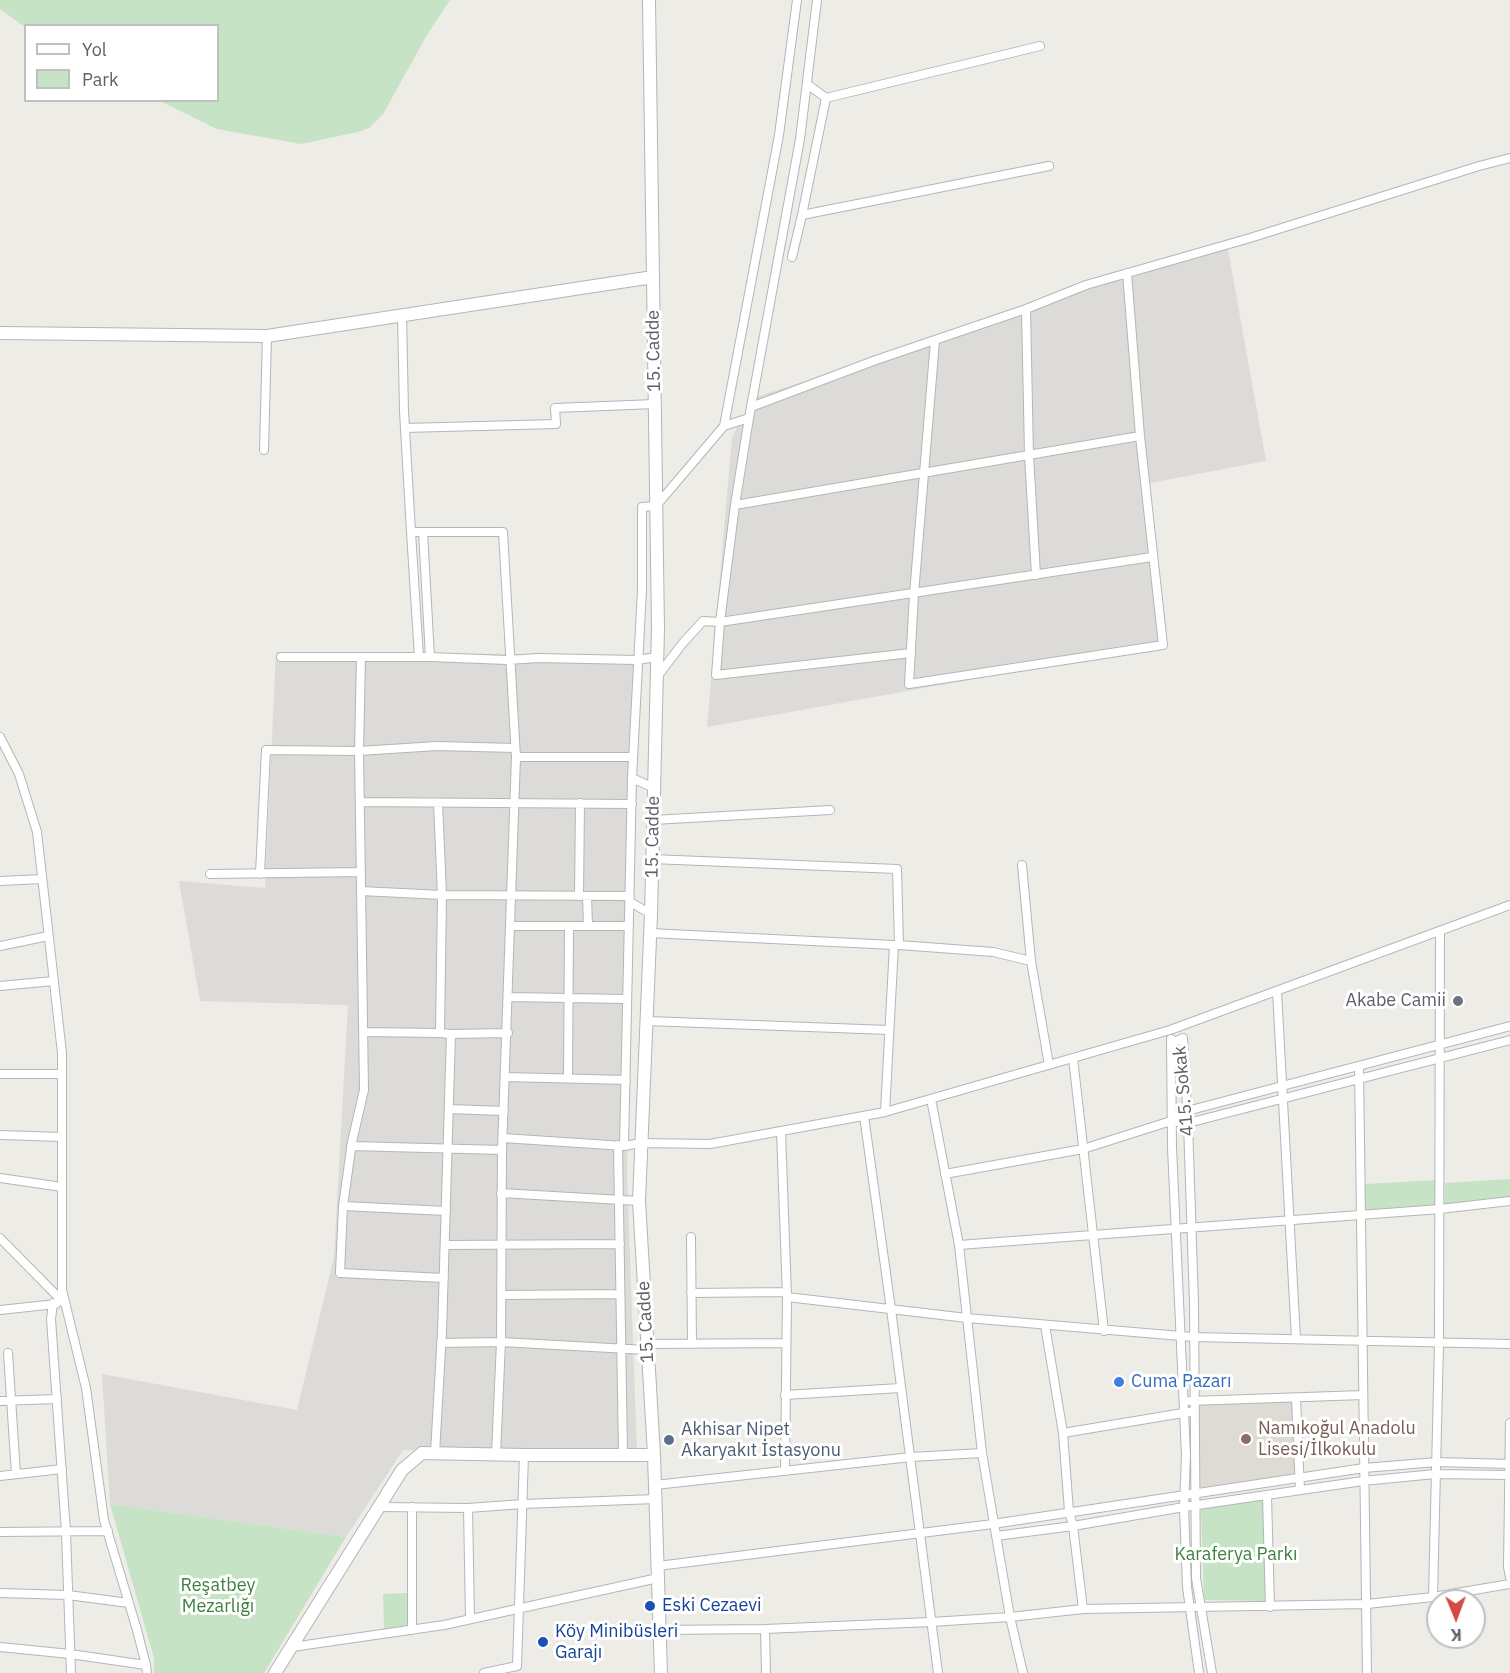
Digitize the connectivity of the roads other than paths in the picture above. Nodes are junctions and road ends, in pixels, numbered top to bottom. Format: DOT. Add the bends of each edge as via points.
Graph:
graph roads {
  1 [pos="649,0"];
  2 [pos="797,0"];
  3 [pos="817,0"];
  4 [pos="1040,46"];
  5 [pos="807,84"];
  6 [pos="826,98"];
  7 [pos="1510,158"];
  8 [pos="1049,166"];
  9 [pos="802,216"];
  10 [pos="792,257"];
  11 [pos="1127,273"];
  12 [pos="653,277"];
  13 [pos="1026,309"];
  14 [pos="402,315"];
  15 [pos="0,333"];
  16 [pos="267,336"];
  17 [pos="935,341"];
  18 [pos="655,404"];
  19 [pos="751,407"];
  20 [pos="749,418"];
  21 [pos="723,426"];
  22 [pos="405,428"];
  23 [pos="1140,436"];
  24 [pos="264,450"];
  25 [pos="1029,455"];
  26 [pos="925,474"];
  27 [pos="735,505"];
  28 [pos="656,506"];
  29 [pos="411,532"];
  30 [pos="423,532"];
  31 [pos="1152,557"];
  32 [pos="1036,575"];
  33 [pos="914,594"];
  34 [pos="720,622"];
  35 [pos="911,653"];
  36 [pos="281,657"];
  37 [pos="361,657"];
  38 [pos="419,657"];
  39 [pos="430,657"];
  40 [pos="657,657"];
  41 [pos="510,659"];
  42 [pos="637,660"];
  43 [pos="657,677"];
  44 [pos="0,736"];
  45 [pos="515,748"];
  46 [pos="4,751"];
  47 [pos="359,751"];
  48 [pos="516,757"];
  49 [pos="633,757"];
  50 [pos="632,778"];
  51 [pos="654,788"];
  52 [pos="360,802"];
  53 [pos="438,803"];
  54 [pos="580,803"];
  55 [pos="514,804"];
  56 [pos="632,804"];
  57 [pos="830,810"];
  58 [pos="653,820"];
  59 [pos="652,859"];
  60 [pos="1022,865"];
  61 [pos="361,872"];
  62 [pos="210,874"];
  63 [pos="260,874"];
  64 [pos="42,879"];
  65 [pos="0,881"];
  66 [pos="361,891"];
  67 [pos="442,895"];
  68 [pos="512,895"];
  69 [pos="583,896"];
  70 [pos="630,899"];
  71 [pos="1510,905"];
  72 [pos="651,914"];
  73 [pos="511,926"];
  74 [pos="588,926"];
  75 [pos="629,926"];
  76 [pos="570,927"];
  77 [pos="1440,931"];
  78 [pos="650,933"];
  79 [pos="48,936"];
  80 [pos="897,945"];
  81 [pos="0,946"];
  82 [pos="1031,961"];
  83 [pos="53,981"];
  84 [pos="0,986"];
  85 [pos="1277,991"];
  86 [pos="509,997"];
  87 [pos="568,998"];
  88 [pos="627,999"];
  89 [pos="646,1021"];
  90 [pos="1510,1026"];
  91 [pos="889,1030"];
  92 [pos="1170,1030"];
  93 [pos="363,1032"];
  94 [pos="440,1033"];
  95 [pos="508,1033"];
  96 [pos="451,1034"];
  97 [pos="1510,1040"];
  98 [pos="1172,1043"];
  99 [pos="1440,1044"];
  100 [pos="1073,1058"];
  101 [pos="1440,1058"];
  102 [pos="1048,1065"];
  103 [pos="1359,1066"];
  104 [pos="0,1074"];
  105 [pos="62,1074"];
  106 [pos="506,1077"];
  107 [pos="568,1078"];
  108 [pos="1359,1078"];
  109 [pos="626,1080"];
  110 [pos="1282,1086"];
  111 [pos="1283,1098"];
  112 [pos="931,1099"];
  113 [pos="449,1110"];
  114 [pos="504,1111"];
  115 [pos="1187,1111"];
  116 [pos="885,1112"];
  117 [pos="864,1116"];
  118 [pos="1172,1121"];
  119 [pos="1188,1123"];
  120 [pos="781,1131"];
  121 [pos="0,1135"];
  122 [pos="62,1137"];
  123 [pos="503,1138"];
  124 [pos="641,1143"];
  125 [pos="621,1145"];
  126 [pos="351,1146"];
  127 [pos="448,1149"];
  128 [pos="1083,1149"];
  129 [pos="502,1150"];
  130 [pos="945,1174"];
  131 [pos="0,1178"];
  132 [pos="62,1187"];
  133 [pos="501,1193"];
  134 [pos="619,1199"];
  135 [pos="639,1201"];
  136 [pos="1510,1201"];
  137 [pos="343,1206"];
  138 [pos="1440,1209"];
  139 [pos="446,1211"];
  140 [pos="1361,1213"];
  141 [pos="1288,1219"];
  142 [pos="1191,1226"];
  143 [pos="1176,1227"];
  144 [pos="1093,1234"];
  145 [pos="691,1237"];
  146 [pos="0,1238"];
  147 [pos="620,1244"];
  148 [pos="444,1245"];
  149 [pos="500,1245"];
  150 [pos="959,1245"];
  151 [pos="444,1278"];
  152 [pos="691,1293"];
  153 [pos="620,1294"];
  154 [pos="501,1295"];
  155 [pos="787,1295"];
  156 [pos="53,1303"];
  157 [pos="66,1305"];
  158 [pos="891,1309"];
  159 [pos="0,1310"];
  160 [pos="967,1318"];
  161 [pos="1045,1325"];
  162 [pos="1104,1330"];
  163 [pos="1181,1335"];
  164 [pos="1193,1336"];
  165 [pos="1296,1339"];
  166 [pos="1363,1341"];
  167 [pos="501,1342"];
  168 [pos="441,1343"];
  169 [pos="786,1343"];
  170 [pos="1439,1343"];
  171 [pos="692,1344"];
  172 [pos="1510,1344"];
  173 [pos="647,1347"];
  174 [pos="621,1349"];
  175 [pos="8,1353"];
  176 [pos="900,1388"];
  177 [pos="785,1395"];
  178 [pos="1363,1395"];
  179 [pos="1296,1398"];
  180 [pos="57,1399"];
  181 [pos="11,1400"];
  182 [pos="0,1401"];
  183 [pos="1195,1401"];
  184 [pos="1183,1402"];
  185 [pos="1196,1412"];
  186 [pos="1184,1413"];
  187 [pos="1510,1423"];
  188 [pos="1063,1433"];
  189 [pos="435,1453"];
  190 [pos="982,1453"];
  191 [pos="496,1454"];
  192 [pos="623,1454"];
  193 [pos="524,1455"];
  194 [pos="654,1455"];
  195 [pos="911,1457"];
  196 [pos="1437,1462"];
  197 [pos="1510,1464"];
  198 [pos="1364,1468"];
  199 [pos="62,1469"];
  200 [pos="785,1471"];
  201 [pos="16,1474"];
  202 [pos="1435,1474"];
  203 [pos="1510,1475"];
  204 [pos="0,1476"];
  205 [pos="1298,1478"];
  206 [pos="1363,1480"];
  207 [pos="655,1485"];
  208 [pos="1300,1490"];
  209 [pos="1196,1493"];
  210 [pos="1186,1494"];
  211 [pos="1267,1495"];
  212 [pos="656,1499"];
  213 [pos="523,1504"];
  214 [pos="1196,1505"];
  215 [pos="380,1507"];
  216 [pos="1184,1507"];
  217 [pos="412,1508"];
  218 [pos="468,1508"];
  219 [pos="1070,1511"];
  220 [pos="993,1524"];
  221 [pos="1073,1526"];
  222 [pos="108,1531"];
  223 [pos="0,1532"];
  224 [pos="66,1532"];
  225 [pos="920,1532"];
  226 [pos="996,1536"];
  227 [pos="658,1572"];
  228 [pos="1510,1577"];
  229 [pos="1510,1584"];
  230 [pos="1433,1589"];
  231 [pos="1480,1589"];
  232 [pos="0,1593"];
  233 [pos="68,1595"];
  234 [pos="1426,1598"];
  235 [pos="129,1604"];
  236 [pos="1366,1604"];
  237 [pos="1270,1607"];
  238 [pos="519,1608"];
  239 [pos="1189,1608"];
  240 [pos="1200,1608"];
  241 [pos="1083,1609"];
  242 [pos="1010,1617"];
  243 [pos="470,1619"];
  244 [pos="931,1622"];
  245 [pos="765,1629"];
  246 [pos="412,1630"];
  247 [pos="660,1630"];
  248 [pos="0,1647"];
  249 [pos="292,1647"];
  250 [pos="70,1654"];
  251 [pos="146,1669"];
  252 [pos="280,1671"];
  253 [pos="504,1671"];
  254 [pos="71,1673"];
  255 [pos="484,1673"];
  256 [pos="661,1673"];
  257 [pos="766,1673"];
  258 [pos="938,1673"];
  259 [pos="1023,1673"];
  260 [pos="1199,1673"];
  261 [pos="1212,1673"];
  262 [pos="1367,1673"];
  1 -- 12 [label="main road, 15. Cadde"];
  2 -- 21 [label="street" via="779,135"];
  3 -- 5 [label="street"];
  4 -- 6 [label="street"];
  5 -- 6 [label="street"];
  5 -- 19 [label="street" via="801,139"];
  6 -- 9 [label="street"];
  7 -- 11 [label="street"];
  8 -- 9 [label="street"];
  9 -- 10 [label="street"];
  11 -- 13 [label="street"];
  11 -- 23 [label="street"];
  12 -- 14 [label="main road"];
  12 -- 18 [label="main road, 15. Cadde"];
  13 -- 17 [label="street"];
  13 -- 25 [label="street"];
  14 -- 16 [label="main road"];
  14 -- 22 [label="street"];
  15 -- 16 [label="main road"];
  16 -- 24 [label="street"];
  17 -- 19 [label="street"];
  17 -- 26 [label="street"];
  18 -- 22 [label="street" via="555,408 556,424"];
  18 -- 28 [label="main road, 15. Cadde"];
  19 -- 20 [label="street"];
  20 -- 21 [label="street"];
  20 -- 27 [label="street"];
  21 -- 28 [label="street"];
  22 -- 29 [label="street"];
  23 -- 25 [label="street"];
  23 -- 31 [label="street"];
  25 -- 26 [label="street"];
  25 -- 32 [label="street"];
  26 -- 27 [label="street"];
  26 -- 33 [label="street"];
  27 -- 34 [label="street"];
  28 -- 40 [label="main road, 15. Cadde"];
  28 -- 42 [label="street" via="642,507"];
  29 -- 30 [label="street"];
  29 -- 38 [label="street"];
  30 -- 39 [label="street"];
  30 -- 41 [label="street" via="503,532"];
  31 -- 32 [label="street"];
  31 -- 35 [label="street" via="1162,645 909,684"];
  32 -- 33 [label="street"];
  33 -- 34 [label="street"];
  33 -- 35 [label="street"];
  34 -- 35 [label="street" via="716,675"];
  34 -- 43 [label="street" via="704,621"];
  36 -- 37 [label="street"];
  37 -- 38 [label="street"];
  37 -- 47 [label="street"];
  38 -- 39 [label="street"];
  39 -- 41 [label="street"];
  40 -- 42 [label="street"];
  40 -- 43 [label="main road, 15. Cadde"];
  41 -- 42 [label="street"];
  41 -- 45 [label="street"];
  42 -- 49 [label="street"];
  43 -- 51 [label="main road, 15. Cadde"];
  44 -- 46 [label="street"];
  45 -- 47 [label="street" via="436,746"];
  45 -- 48 [label="street"];
  46 -- 64 [label="street" via="19,774 37,832"];
  47 -- 52 [label="street"];
  47 -- 63 [label="street" via="266,750"];
  48 -- 49 [label="street"];
  48 -- 55 [label="street"];
  49 -- 50 [label="street"];
  50 -- 51 [label="street"];
  50 -- 56 [label="street"];
  51 -- 58 [label="main road, 15. Cadde"];
  52 -- 53 [label="street"];
  52 -- 61 [label="street"];
  53 -- 55 [label="street"];
  53 -- 67 [label="street"];
  54 -- 55 [label="street"];
  54 -- 56 [label="street"];
  54 -- 69 [label="street"];
  55 -- 68 [label="street"];
  56 -- 70 [label="street"];
  57 -- 58 [label="street"];
  58 -- 59 [label="main road, 15. Cadde"];
  59 -- 72 [label="main road, 15. Cadde"];
  59 -- 80 [label="street" via="897,869"];
  60 -- 82 [label="street"];
  61 -- 63 [label="street"];
  61 -- 66 [label="street"];
  62 -- 63 [label="street"];
  64 -- 65 [label="street"];
  64 -- 79 [label="street"];
  66 -- 67 [label="street"];
  66 -- 93 [label="street"];
  67 -- 68 [label="street"];
  67 -- 94 [label="street"];
  68 -- 69 [label="street"];
  68 -- 73 [label="street"];
  69 -- 70 [label="street"];
  69 -- 74 [label="street"];
  70 -- 72 [label="street"];
  70 -- 75 [label="street"];
  71 -- 77 [label="street"];
  72 -- 78 [label="main road, 15. Cadde"];
  73 -- 76 [label="street"];
  73 -- 86 [label="street"];
  74 -- 75 [label="street"];
  74 -- 76 [label="street"];
  75 -- 88 [label="street"];
  76 -- 87 [label="street"];
  77 -- 85 [label="street"];
  77 -- 99 [label="street"];
  78 -- 80 [label="street"];
  78 -- 89 [label="main road, 15. Cadde"];
  79 -- 81 [label="street"];
  79 -- 83 [label="street"];
  80 -- 82 [label="street" via="993,951"];
  80 -- 91 [label="street"];
  82 -- 102 [label="street"];
  83 -- 84 [label="street"];
  83 -- 105 [label="street"];
  85 -- 92 [label="street"];
  85 -- 110 [label="street"];
  86 -- 87 [label="street"];
  86 -- 95 [label="street"];
  87 -- 88 [label="street"];
  87 -- 107 [label="street"];
  88 -- 109 [label="street"];
  89 -- 91 [label="street"];
  89 -- 124 [label="main road, 15. Cadde"];
  90 -- 99 [label="street"];
  91 -- 116 [label="street"];
  92 -- 98 [label="street"];
  92 -- 100 [label="street"];
  93 -- 94 [label="street"];
  93 -- 126 [label="street" via="364,1090"];
  94 -- 96 [label="street"];
  95 -- 96 [label="street"];
  95 -- 106 [label="street"];
  96 -- 113 [label="street"];
  97 -- 101 [label="street"];
  98 -- 115 [label="street, 415. Sokak" via="1183,1038"];
  98 -- 118 [label="street, 415. Sokak"];
  99 -- 101 [label="street"];
  99 -- 103 [label="street"];
  100 -- 102 [label="street"];
  100 -- 128 [label="street"];
  101 -- 108 [label="street"];
  101 -- 138 [label="street"];
  102 -- 112 [label="street"];
  103 -- 108 [label="street"];
  103 -- 110 [label="street"];
  104 -- 105 [label="street"];
  105 -- 122 [label="street"];
  106 -- 107 [label="street"];
  106 -- 114 [label="street"];
  107 -- 109 [label="street"];
  108 -- 111 [label="street"];
  108 -- 140 [label="street"];
  109 -- 125 [label="street"];
  110 -- 111 [label="street"];
  110 -- 115 [label="street"];
  111 -- 119 [label="street"];
  111 -- 141 [label="street"];
  112 -- 116 [label="street"];
  112 -- 130 [label="street"];
  113 -- 114 [label="street"];
  113 -- 127 [label="street"];
  114 -- 123 [label="street"];
  115 -- 118 [label="street"];
  115 -- 119 [label="street, 415. Sokak"];
  116 -- 117 [label="street"];
  117 -- 120 [label="street"];
  117 -- 158 [label="street"];
  118 -- 119 [label="street"];
  118 -- 128 [label="street"];
  118 -- 143 [label="street, 415. Sokak"];
  119 -- 142 [label="street, 415. Sokak"];
  120 -- 124 [label="street" via="710,1144"];
  120 -- 155 [label="street"];
  121 -- 122 [label="street"];
  122 -- 132 [label="street"];
  123 -- 125 [label="street"];
  123 -- 129 [label="street"];
  124 -- 125 [label="street"];
  124 -- 135 [label="main road, 15. Cadde"];
  125 -- 134 [label="street"];
  126 -- 127 [label="street"];
  126 -- 137 [label="street"];
  127 -- 129 [label="street"];
  127 -- 139 [label="street"];
  128 -- 130 [label="street"];
  128 -- 144 [label="street"];
  129 -- 133 [label="street"];
  130 -- 150 [label="street"];
  131 -- 132 [label="street"];
  132 -- 157 [label="street"];
  133 -- 134 [label="street"];
  133 -- 149 [label="street"];
  134 -- 135 [label="street"];
  134 -- 147 [label="street"];
  135 -- 173 [label="main road, 15. Cadde"];
  136 -- 138 [label="street"];
  137 -- 139 [label="street"];
  137 -- 151 [label="street" via="340,1273"];
  138 -- 140 [label="street"];
  138 -- 170 [label="street"];
  139 -- 148 [label="street"];
  140 -- 141 [label="street"];
  140 -- 166 [label="street"];
  141 -- 142 [label="street"];
  141 -- 165 [label="street"];
  142 -- 143 [label="street"];
  142 -- 164 [label="street, 415. Sokak"];
  143 -- 144 [label="street"];
  143 -- 163 [label="street, 415. Sokak"];
  144 -- 150 [label="street"];
  144 -- 162 [label="street"];
  145 -- 152 [label="street"];
  146 -- 157 [label="street"];
  147 -- 149 [label="street"];
  147 -- 153 [label="street"];
  148 -- 149 [label="street"];
  148 -- 151 [label="street"];
  149 -- 154 [label="street"];
  150 -- 160 [label="street"];
  151 -- 168 [label="street"];
  152 -- 155 [label="street"];
  152 -- 171 [label="street"];
  153 -- 154 [label="street"];
  153 -- 174 [label="street"];
  154 -- 167 [label="street"];
  155 -- 158 [label="street"];
  155 -- 169 [label="street"];
  156 -- 157 [label="street"];
  156 -- 159 [label="street"];
  156 -- 180 [label="street"];
  157 -- 222 [label="street" via="86,1388"];
  158 -- 160 [label="street"];
  158 -- 176 [label="street"];
  160 -- 161 [label="street"];
  160 -- 190 [label="street"];
  161 -- 162 [label="street"];
  161 -- 188 [label="street"];
  162 -- 163 [label="street"];
  163 -- 164 [label="street"];
  163 -- 184 [label="street, 415. Sokak"];
  164 -- 165 [label="street"];
  164 -- 183 [label="street, 415. Sokak"];
  165 -- 166 [label="street"];
  166 -- 170 [label="street"];
  166 -- 178 [label="street"];
  167 -- 168 [label="street"];
  167 -- 174 [label="street"];
  167 -- 191 [label="street"];
  168 -- 189 [label="street"];
  169 -- 171 [label="street"];
  169 -- 177 [label="street"];
  170 -- 172 [label="street"];
  170 -- 196 [label="street"];
  171 -- 173 [label="street"];
  173 -- 174 [label="street"];
  173 -- 194 [label="main road, 15. Cadde"];
  174 -- 192 [label="street"];
  175 -- 181 [label="street"];
  176 -- 177 [label="street"];
  176 -- 195 [label="street"];
  177 -- 200 [label="street"];
  178 -- 179 [label="street"];
  178 -- 198 [label="street"];
  179 -- 183 [label="street"];
  179 -- 205 [label="street"];
  180 -- 181 [label="street"];
  180 -- 199 [label="street"];
  181 -- 182 [label="street"];
  181 -- 201 [label="street"];
  183 -- 184 [label="street"];
  183 -- 185 [label="street, 415. Sokak"];
  184 -- 186 [label="street, 415. Sokak"];
  185 -- 186 [label="street"];
  185 -- 209 [label="street, 415. Sokak"];
  186 -- 188 [label="street"];
  186 -- 210 [label="street, 415. Sokak"];
  187 -- 197 [label="street"];
  188 -- 219 [label="street"];
  189 -- 191 [label="main road"];
  189 -- 215 [label="main road" via="422,1453 402,1470"];
  190 -- 195 [label="street"];
  190 -- 220 [label="street"];
  191 -- 193 [label="main road"];
  192 -- 193 [label="main road"];
  192 -- 194 [label="main road"];
  193 -- 213 [label="street"];
  194 -- 207 [label="main road, 15. Cadde"];
  195 -- 200 [label="street"];
  195 -- 225 [label="street"];
  196 -- 197 [label="street"];
  196 -- 198 [label="street"];
  196 -- 202 [label="street"];
  197 -- 203 [label="street"];
  198 -- 205 [label="street"];
  198 -- 206 [label="street"];
  199 -- 201 [label="street"];
  199 -- 224 [label="street"];
  200 -- 207 [label="street"];
  201 -- 204 [label="street"];
  202 -- 203 [label="street"];
  202 -- 206 [label="street"];
  202 -- 230 [label="street"];
  203 -- 228 [label="street"];
  205 -- 208 [label="street"];
  205 -- 209 [label="street"];
  206 -- 208 [label="street"];
  206 -- 236 [label="street"];
  207 -- 212 [label="main road, 15. Cadde"];
  208 -- 211 [label="street"];
  209 -- 210 [label="street"];
  209 -- 214 [label="street, 415. Sokak"];
  210 -- 216 [label="street, 415. Sokak"];
  210 -- 219 [label="street"];
  211 -- 214 [label="street"];
  211 -- 237 [label="street"];
  212 -- 213 [label="street"];
  212 -- 227 [label="main road, 15. Cadde"];
  213 -- 218 [label="street"];
  213 -- 238 [label="street"];
  214 -- 216 [label="street"];
  214 -- 240 [label="street, 415. Sokak"];
  215 -- 217 [label="street"];
  215 -- 249 [label="main road"];
  216 -- 221 [label="street"];
  216 -- 239 [label="street, 415. Sokak"];
  217 -- 218 [label="street"];
  217 -- 246 [label="street"];
  218 -- 243 [label="street"];
  219 -- 220 [label="street"];
  219 -- 221 [label="street"];
  220 -- 225 [label="street"];
  220 -- 226 [label="street"];
  221 -- 226 [label="street"];
  221 -- 241 [label="street"];
  222 -- 224 [label="street"];
  222 -- 235 [label="street"];
  223 -- 224 [label="street"];
  224 -- 233 [label="street"];
  225 -- 227 [label="street"];
  225 -- 244 [label="street"];
  226 -- 242 [label="street"];
  227 -- 238 [label="street"];
  227 -- 247 [label="main road, 15. Cadde"];
  229 -- 231 [label="street"];
  232 -- 233 [label="street"];
  233 -- 235 [label="street"];
  233 -- 250 [label="street"];
  234 -- 236 [label="street"];
  235 -- 251 [label="street"];
  236 -- 237 [label="street"];
  236 -- 262 [label="street"];
  237 -- 240 [label="street"];
  238 -- 243 [label="street"];
  238 -- 253 [label="street" via="517,1665"];
  239 -- 240 [label="street"];
  239 -- 241 [label="street"];
  239 -- 260 [label="street, 415. Sokak"];
  240 -- 261 [label="street, 415. Sokak"];
  241 -- 242 [label="street"];
  242 -- 244 [label="street"];
  242 -- 259 [label="street"];
  243 -- 246 [label="street"];
  244 -- 245 [label="street"];
  244 -- 258 [label="street"];
  245 -- 247 [label="street"];
  245 -- 257 [label="street"];
  246 -- 249 [label="street"];
  247 -- 256 [label="main road, 15. Cadde"];
  248 -- 250 [label="street"];
  249 -- 252 [label="main road"];
  250 -- 251 [label="street"];
  250 -- 254 [label="street"];
  253 -- 255 [label="street"];
}
